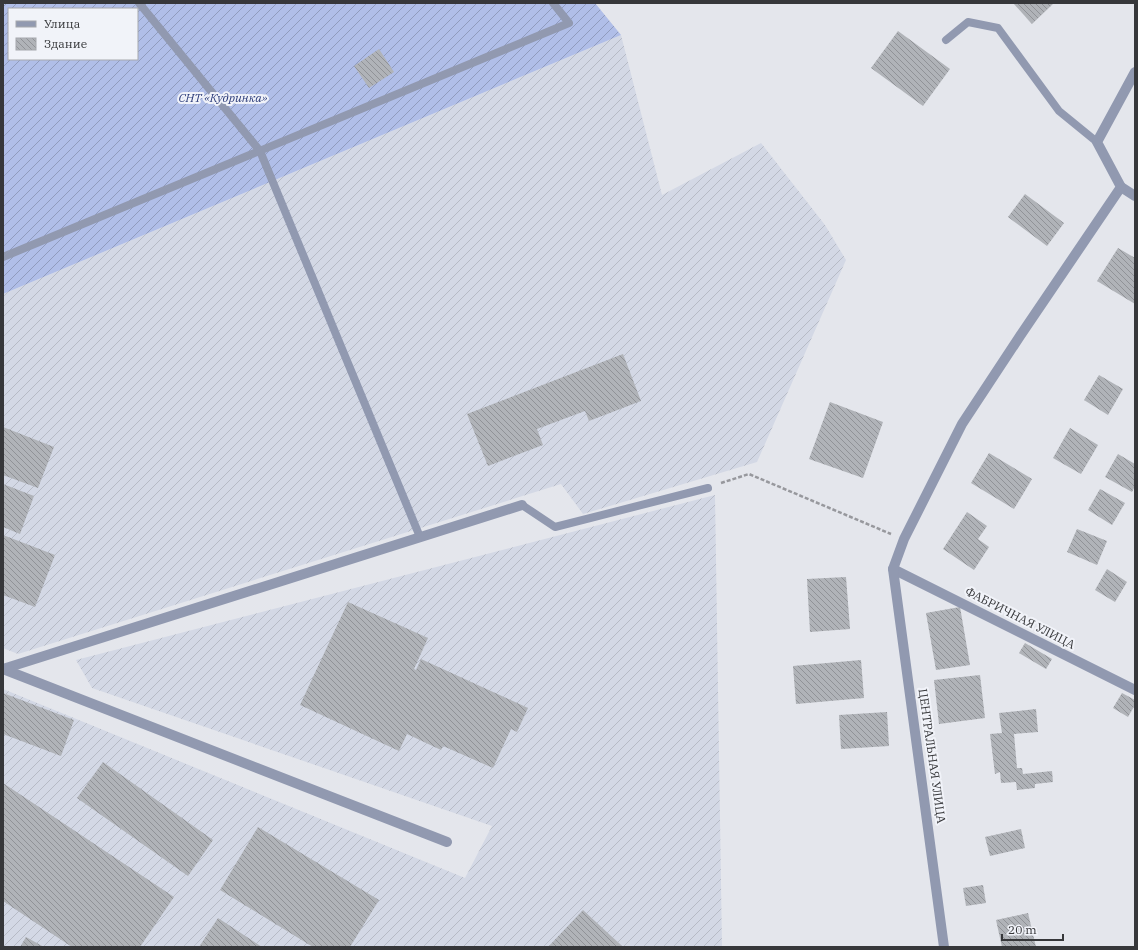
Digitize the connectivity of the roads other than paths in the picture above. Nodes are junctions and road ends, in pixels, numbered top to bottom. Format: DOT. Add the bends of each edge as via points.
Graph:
graph roads {
  1 [pos="139,3"];
  2 [pos="553,3"];
  3 [pos="946,40"];
  4 [pos="1135,72"];
  5 [pos="1097,142"];
  6 [pos="260,151"];
  7 [pos="1121,187"];
  8 [pos="1135,196"];
  9 [pos="3,257"];
  10 [pos="708,488"];
  11 [pos="522,505"];
  12 [pos="420,537"];
  13 [pos="893,569"];
  14 [pos="3,669"];
  15 [pos="1135,690"];
  16 [pos="448,842"];
  17 [pos="944,947"];
  1 -- 6 [label="lane"];
  2 -- 6 [label="lane" via="569,23"];
  3 -- 5 [label="lane" via="968,22 998,28 1059,111"];
  4 -- 5 [label="street"];
  5 -- 7 [label="street"];
  6 -- 9 [label="lane"];
  6 -- 12 [label="lane"];
  7 -- 8 [label="street"];
  7 -- 13 [label="street" via="962,424 904,539"];
  10 -- 11 [label="lane" via="555,527"];
  11 -- 12 [label="street"];
  12 -- 14 [label="street"];
  13 -- 15 [label="street, ФАБРИЧНАЯ УЛИЦА"];
  13 -- 17 [label="street, ЦЕНТРАЛЬНАЯ УЛИЦА"];
  14 -- 16 [label="street"];
}
